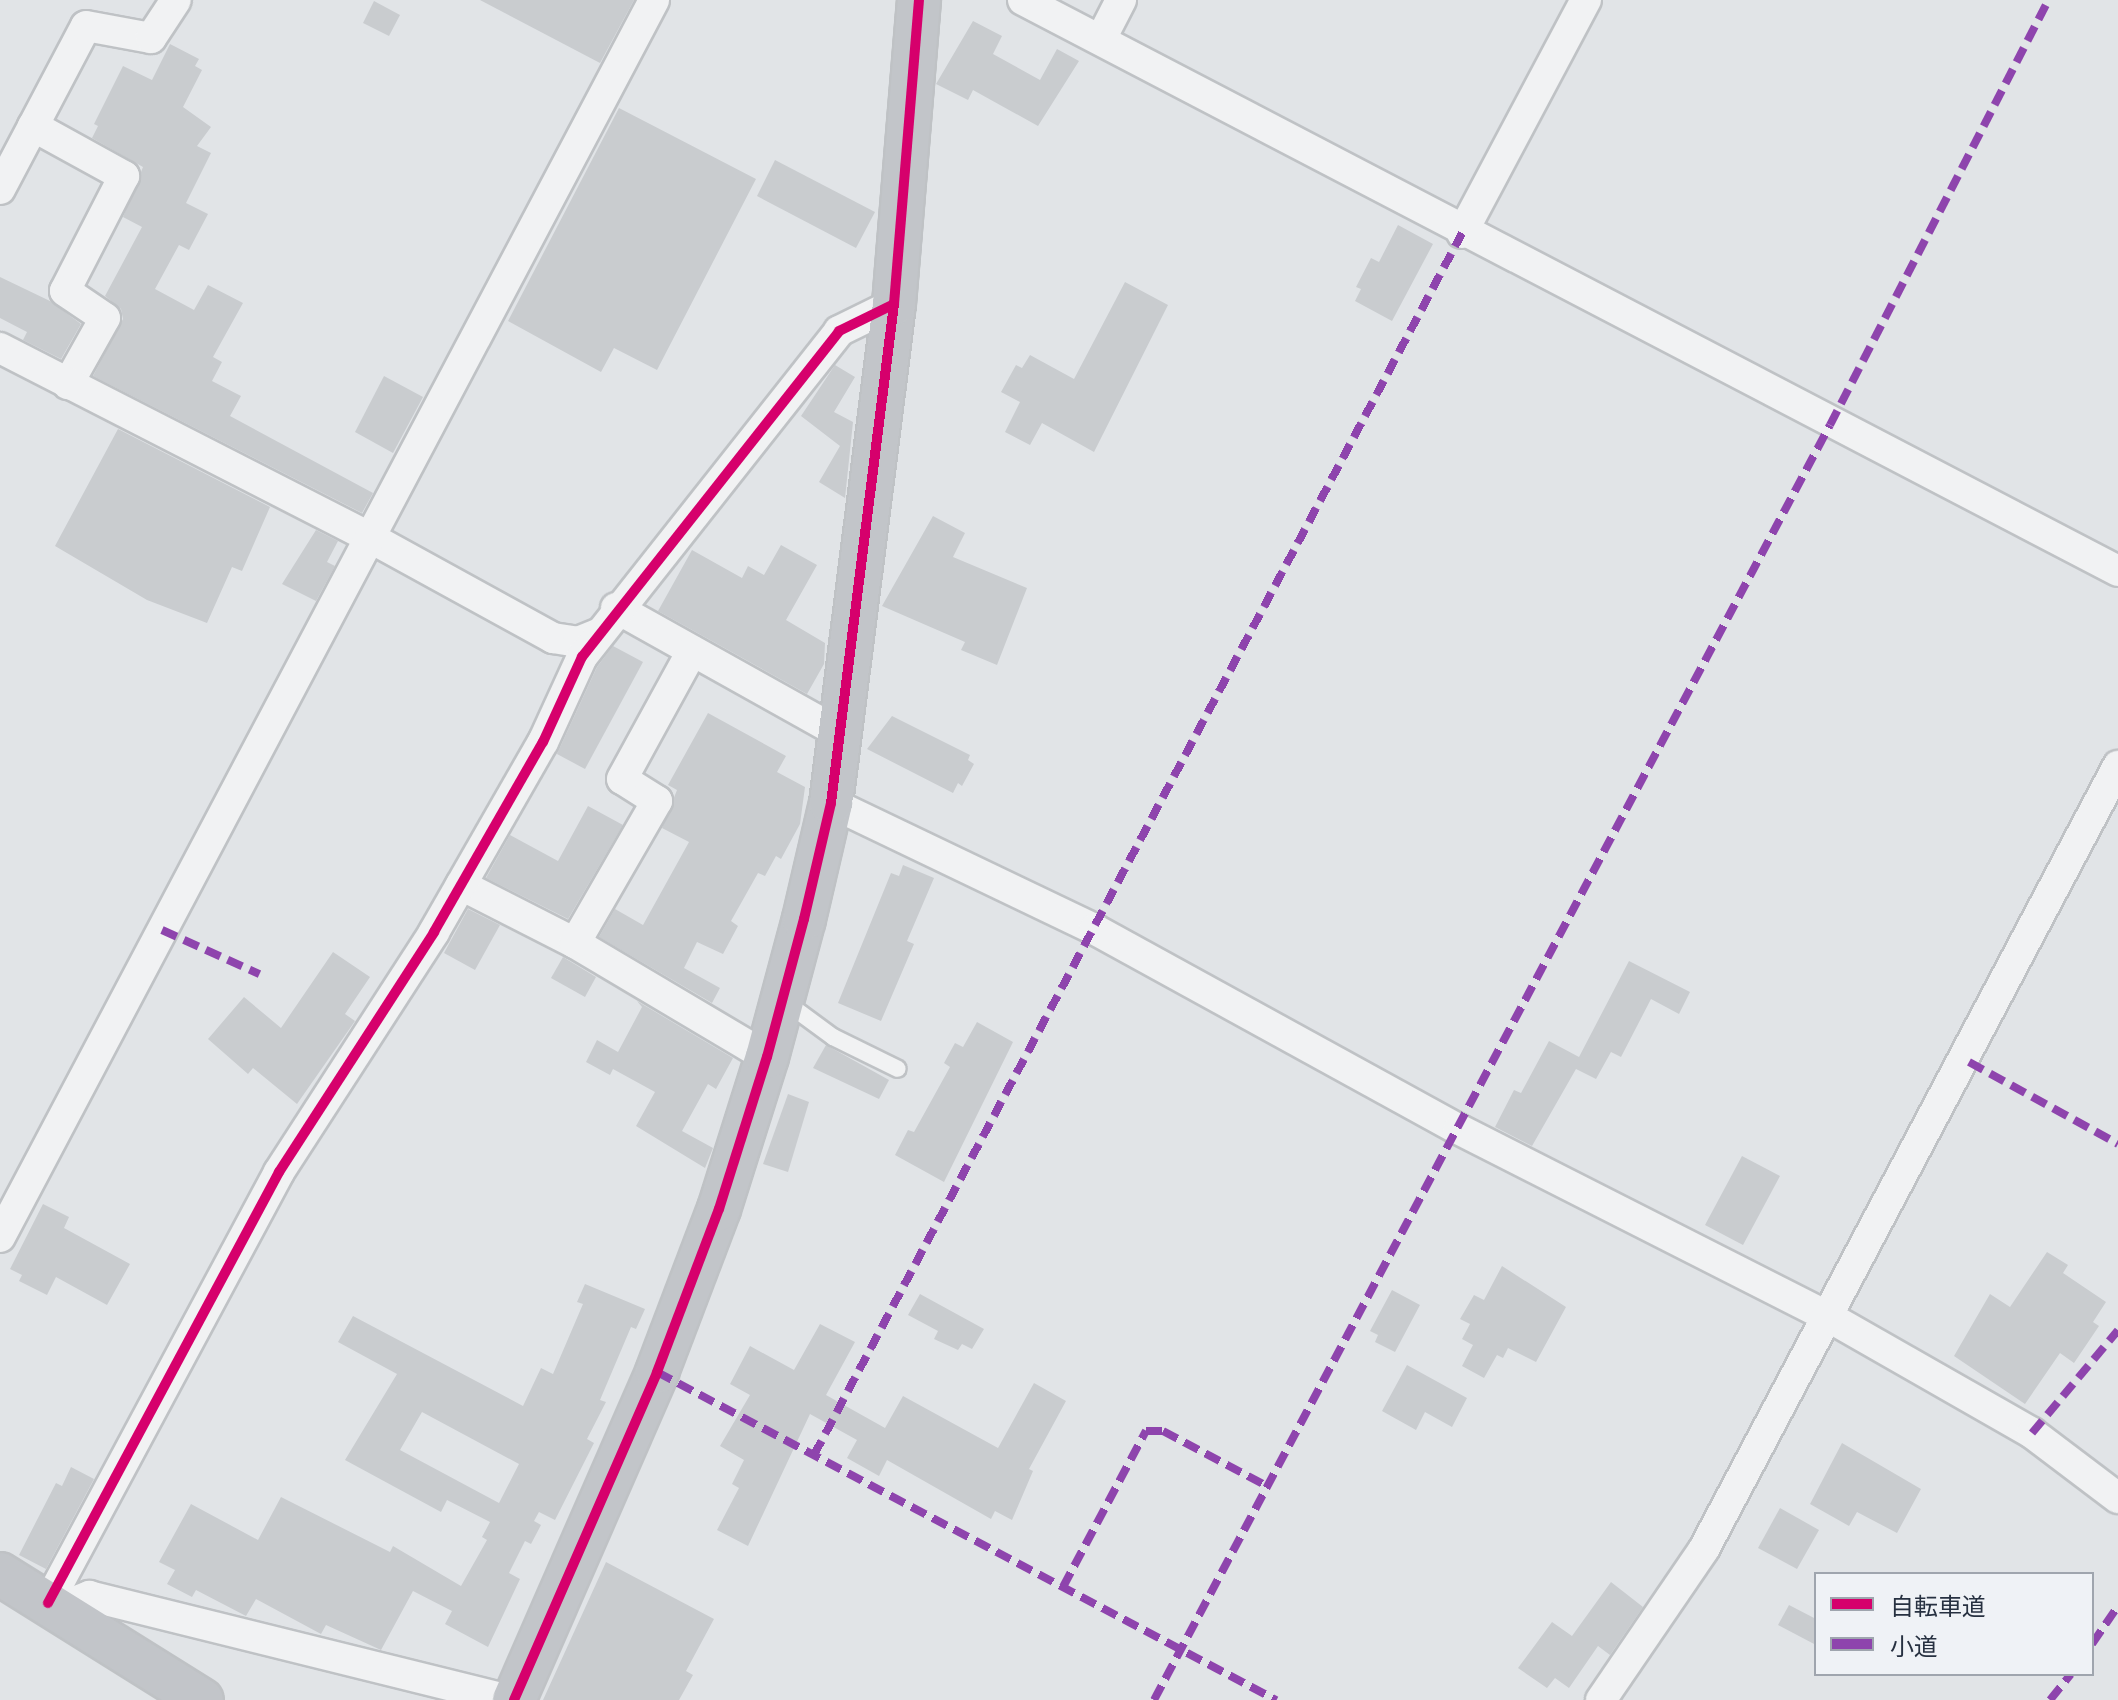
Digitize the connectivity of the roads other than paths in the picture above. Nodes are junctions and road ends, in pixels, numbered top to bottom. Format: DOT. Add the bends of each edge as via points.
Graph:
graph roads {
  1 [pos="176,0"];
  2 [pos="654,0"];
  3 [pos="919,0"];
  4 [pos="1023,0"];
  5 [pos="1121,0"];
  6 [pos="1586,0"];
  7 [pos="1101,39"];
  8 [pos="33,126"];
  9 [pos="0,189"];
  10 [pos="1462,233"];
  11 [pos="894,304"];
  12 [pos="0,348"];
  13 [pos="68,384"];
  14 [pos="371,538"];
  15 [pos="2118,571"];
  16 [pos="616,608"];
  17 [pos="598,634"];
  18 [pos="692,651"];
  19 [pos="840,733"];
  20 [pos="2118,766"];
  21 [pos="831,803"];
  22 [pos="461,885"];
  23 [pos="575,943"];
  24 [pos="782,1000"];
  25 [pos="767,1057"];
  26 [pos="898,1069"];
  27 [pos="0,1237"];
  28 [pos="1827,1316"];
  29 [pos="2118,1498"];
  30 [pos="0,1574"];
  31 [pos="53,1606"];
  32 [pos="202,1700"];
  33 [pos="511,1700"];
  34 [pos="1601,1700"];
  1 -- 8 [label="street" via="151,38 86,26"];
  2 -- 14 [label="street"];
  3 -- 11 [label="street"];
  4 -- 7 [label="street"];
  5 -- 7 [label="street"];
  6 -- 10 [label="street"];
  7 -- 10 [label="street"];
  8 -- 9 [label="street"];
  8 -- 13 [label="street" via="124,176 65,291 105,318"];
  10 -- 15 [label="street"];
  11 -- 16 [label="street" via="839,331"];
  11 -- 19 [label="street"];
  12 -- 13 [label="street"];
  13 -- 14 [label="street"];
  14 -- 17 [label="street" via="553,638 578,642"];
  14 -- 27 [label="street"];
  16 -- 17 [label="street"];
  16 -- 18 [label="street"];
  17 -- 22 [label="street"];
  18 -- 19 [label="street"];
  18 -- 23 [label="street" via="622,779 657,801"];
  19 -- 21 [label="street"];
  20 -- 28 [label="street"];
  21 -- 24 [label="street"];
  21 -- 28 [label="street" via="1094,929 1458,1129"];
  22 -- 23 [label="street"];
  22 -- 31 [label="street" via="279,1172"];
  23 -- 25 [label="street"];
  24 -- 25 [label="street"];
  24 -- 26 [label="lane" via="833,1037"];
  25 -- 33 [label="street" via="719,1209 657,1372"];
  28 -- 29 [label="street" via="2032,1433"];
  28 -- 34 [label="street" via="1704,1549"];
  30 -- 31 [label="street"];
  31 -- 32 [label="street"];
  31 -- 33 [label="street" via="89,1596"];
}
